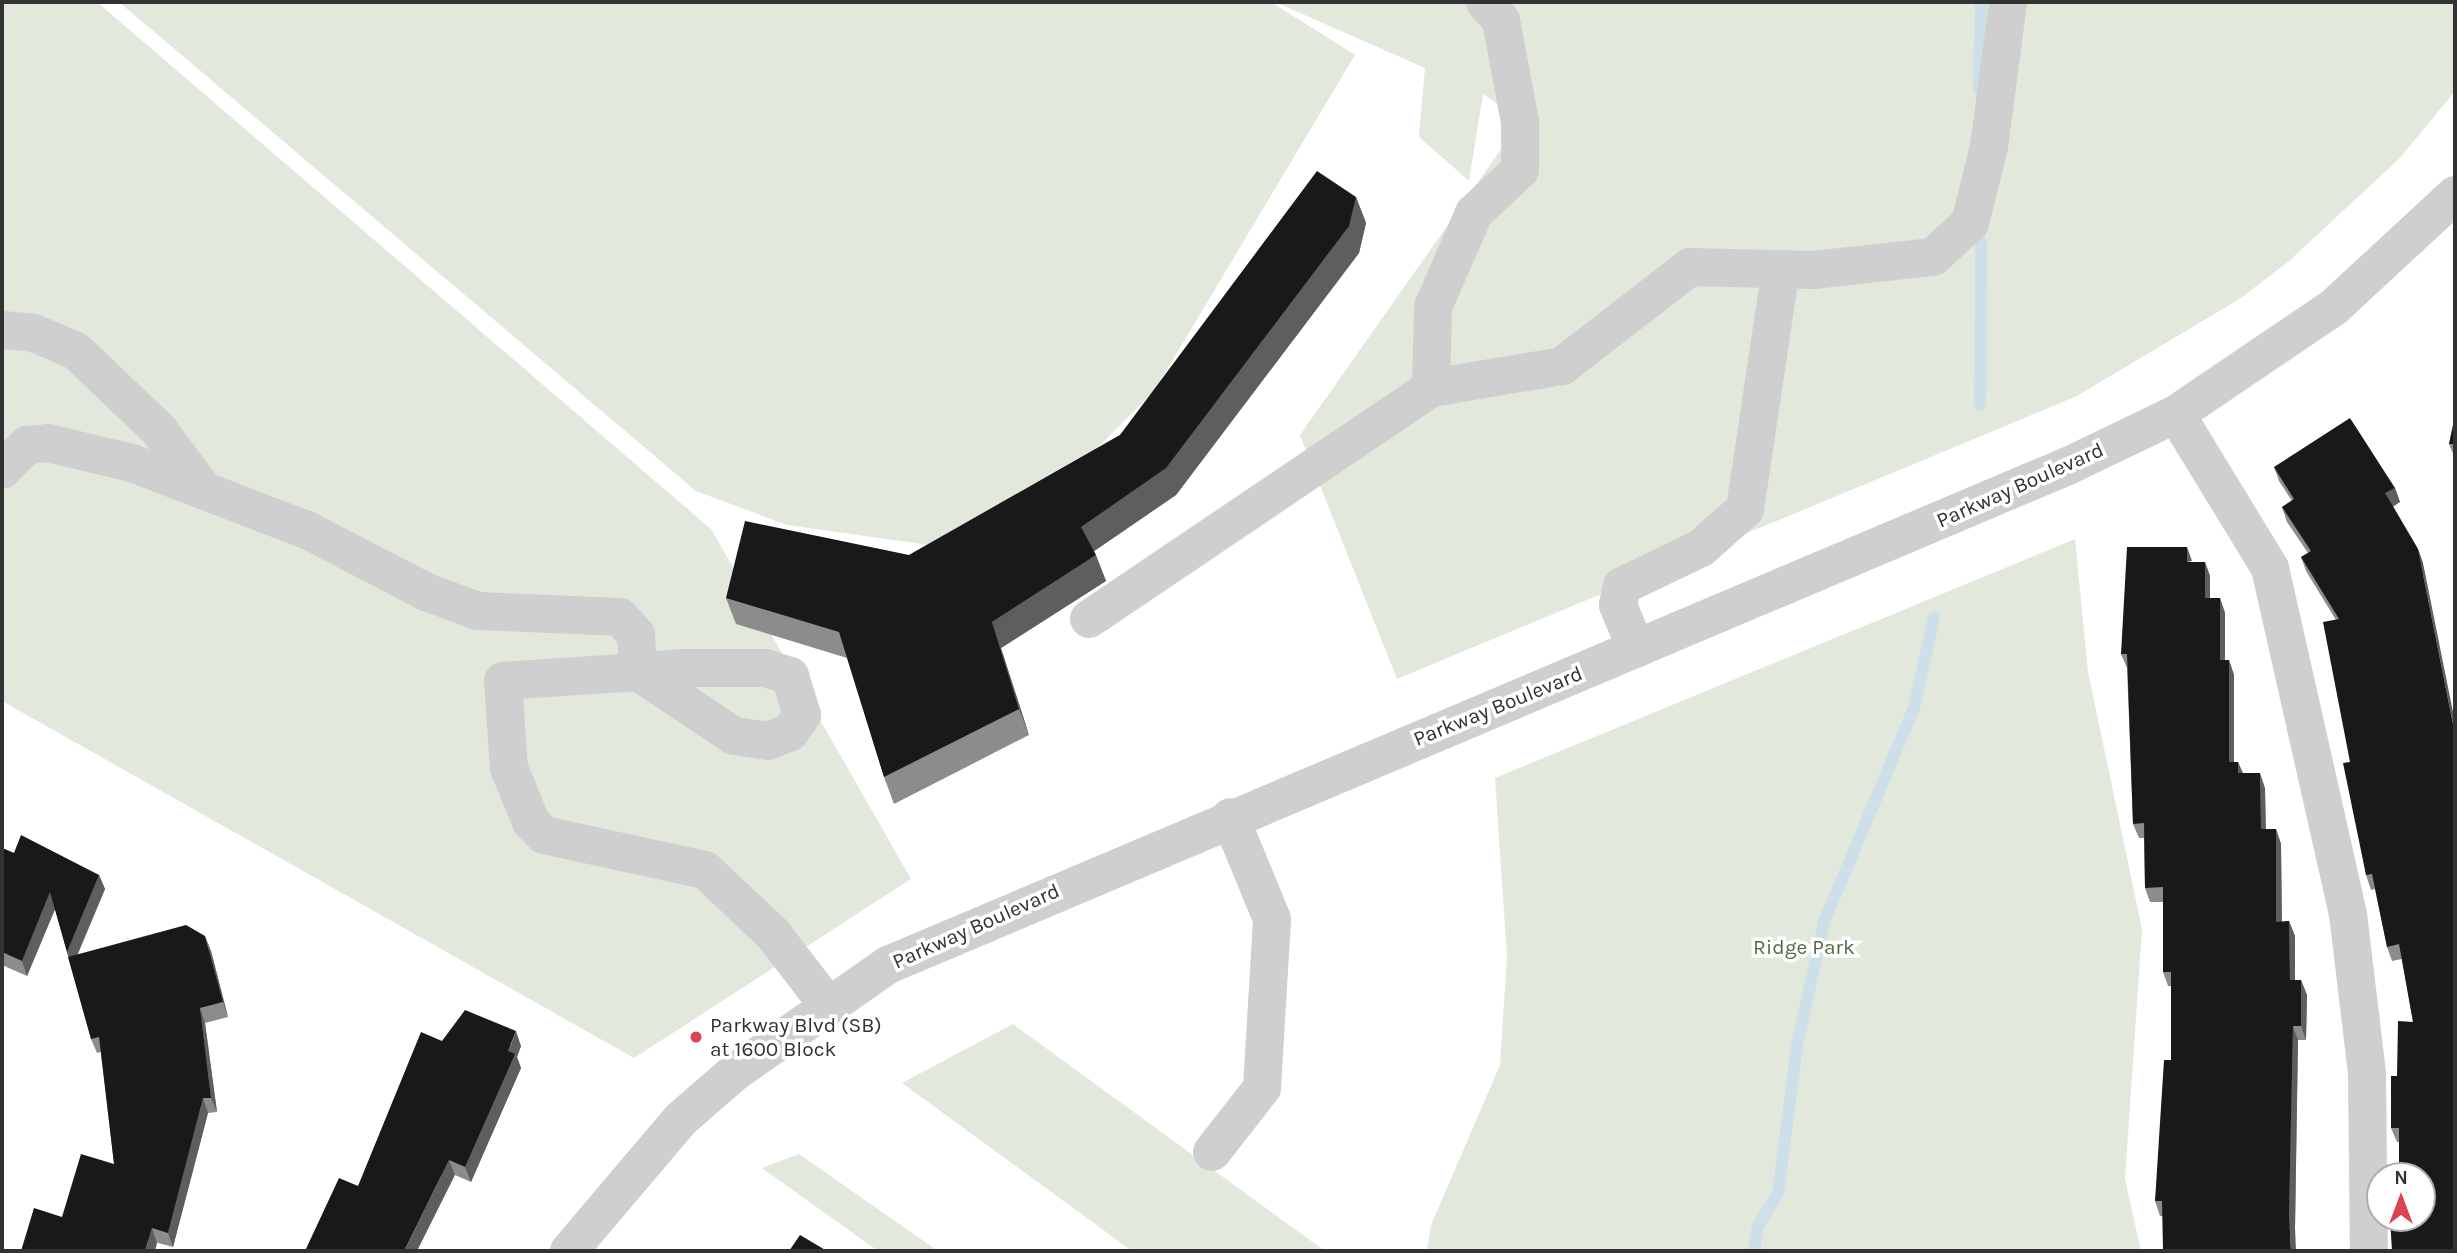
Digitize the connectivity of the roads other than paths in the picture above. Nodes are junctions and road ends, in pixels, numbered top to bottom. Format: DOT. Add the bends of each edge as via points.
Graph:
graph roads {
  1 [pos="1485,2"];
  2 [pos="2008,2"];
  3 [pos="2455,195"];
  4 [pos="1781,269"];
  5 [pos="2,330"];
  6 [pos="1431,388"];
  7 [pos="2176,414"];
  8 [pos="2,470"];
  9 [pos="202,488"];
  10 [pos="1089,619"];
  11 [pos="1636,649"];
  12 [pos="1230,817"];
  13 [pos="827,1004"];
  14 [pos="1212,1152"];
  15 [pos="569,1251"];
  16 [pos="2369,1251"];
  1 -- 6 [label="street" via="1501,20 1520,122 1520,170 1474,213 1433,307"];
  2 -- 4 [label="street" via="1989,147 1970,223 1933,257"];
  3 -- 7 [label="street, Parkway Boulevard" via="2334,307"];
  4 -- 6 [label="street" via="1690,267 1562,366"];
  4 -- 11 [label="street" via="1745,509 1701,548 1622,586 1618,605"];
  5 -- 9 [label="street" via="34,333 76,351 159,430"];
  6 -- 10 [label="street"];
  7 -- 11 [label="street, Parkway Boulevard"];
  7 -- 16 [label="street" via="2270,568 2348,914 2367,1073"];
  8 -- 9 [label="street" via="27,445 48,443"];
  9 -- 13 [label="street" via="478,611 620,617 636,635 638,672 503,681 509,768 531,822 560,841 603,843 705,870 773,934"];
  11 -- 12 [label="street, Parkway Boulevard"];
  12 -- 13 [label="street, Parkway Boulevard" via="940,939"];
  12 -- 14 [label="street" via="1272,919 1262,1088"];
  13 -- 15 [label="street, Parkway Boulevard" via="681,1119"];
}
